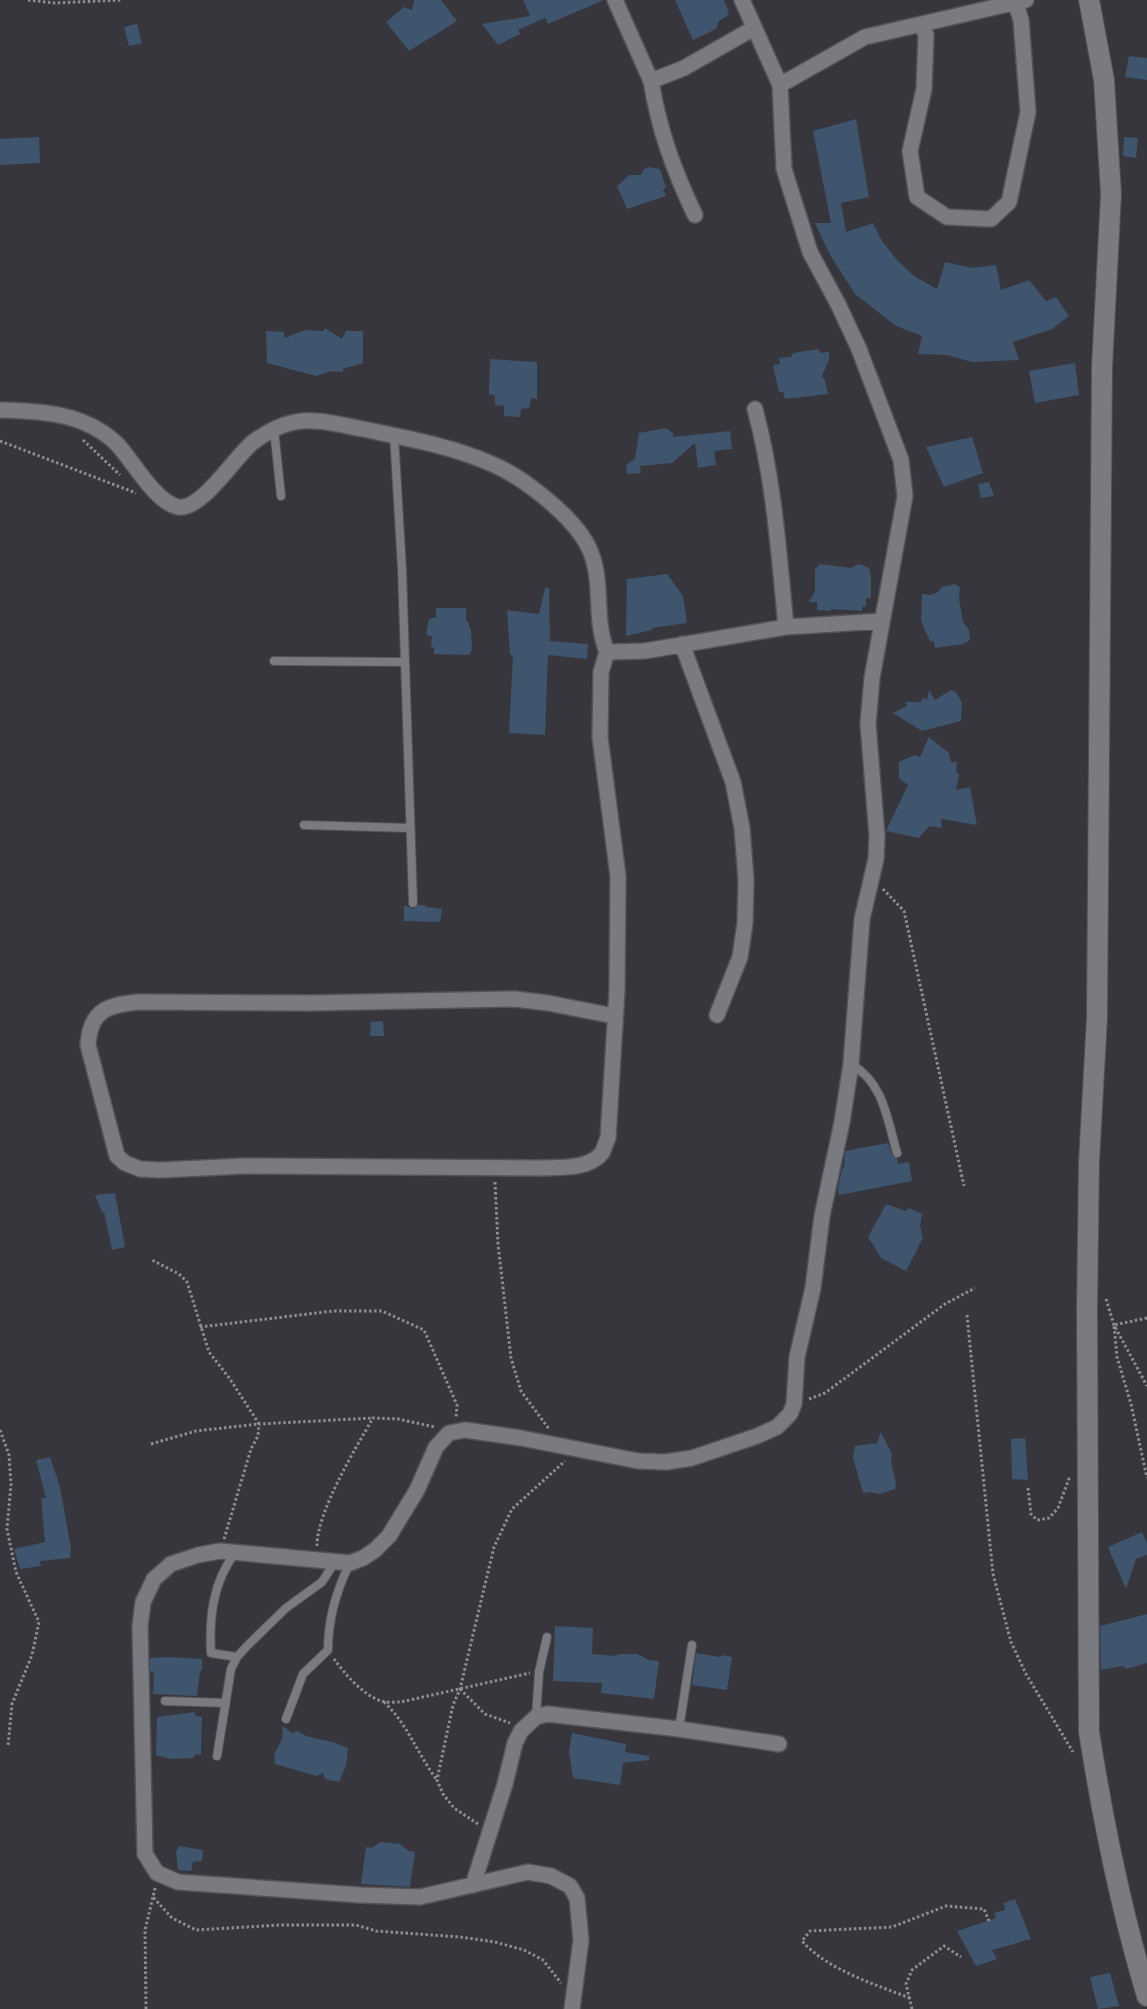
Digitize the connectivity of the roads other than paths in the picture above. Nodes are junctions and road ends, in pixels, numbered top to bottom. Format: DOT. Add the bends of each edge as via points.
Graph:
graph roads {
  1 [pos="615,0"];
  2 [pos="742,0"];
  3 [pos="1090,0"];
  4 [pos="1021,2"];
  5 [pos="922,26"];
  6 [pos="754,28"];
  7 [pos="651,81"];
  8 [pos="780,85"];
  9 [pos="696,215"];
  10 [pos="755,409"];
  11 [pos="0,410"];
  12 [pos="274,429"];
  13 [pos="394,435"];
  14 [pos="281,496"];
  15 [pos="882,621"];
  16 [pos="786,627"];
  17 [pos="682,644"];
  18 [pos="607,652"];
  19 [pos="274,661"];
  20 [pos="404,662"];
  21 [pos="304,826"];
  22 [pos="410,828"];
  23 [pos="413,903"];
  24 [pos="717,1015"];
  25 [pos="614,1016"];
  26 [pos="851,1064"];
  27 [pos="897,1153"];
  28 [pos="228,1552"];
  29 [pos="342,1563"];
  30 [pos="547,1637"];
  31 [pos="692,1645"];
  32 [pos="237,1657"];
  33 [pos="165,1701"];
  34 [pos="226,1703"];
  35 [pos="536,1718"];
  36 [pos="286,1719"];
  37 [pos="679,1729"];
  38 [pos="779,1744"];
  39 [pos="217,1756"];
  40 [pos="473,1885"];
  41 [pos="1147,1996"];
  42 [pos="573,2006"];
  1 -- 7 [label="street"];
  2 -- 6 [label="street"];
  3 -- 41 [label="street" via="1104,80 1110,194 1102,367 1097,1017 1089,1162 1086,1516 1089,1732 1131,1945"];
  4 -- 5 [label="street"];
  4 -- 5 [label="street" via="1028,112 1009,202 991,219 947,217 917,198 910,151 924,89 926,35"];
  5 -- 8 [label="street" via="866,37"];
  6 -- 7 [label="street" via="684,68"];
  6 -- 8 [label="street"];
  7 -- 9 [label="street" via="673,169"];
  8 -- 15 [label="street" via="784,169 810,252 859,349 904,476 905,496"];
  10 -- 16 [label="street" via="765,452 777,536"];
  11 -- 12 [label="street" via="40,411 95,428 116,444 167,503 179,507 195,503 251,444"];
  12 -- 13 [label="street" via="298,422 326,421"];
  12 -- 14 [label="lane"];
  13 -- 18 [label="street" via="493,464 564,514 594,556 599,624"];
  13 -- 20 [label="lane"];
  15 -- 16 [label="street"];
  15 -- 26 [label="street" via="868,724 877,836 872,878 862,919"];
  16 -- 17 [label="street"];
  17 -- 18 [label="street" via="645,651"];
  17 -- 24 [label="street" via="733,782 743,845 746,889 740,957"];
  18 -- 25 [label="street" via="601,672 600,737 618,876"];
  19 -- 20 [label="lane"];
  20 -- 22 [label="lane"];
  21 -- 22 [label="lane"];
  22 -- 23 [label="lane"];
  25 -- 25 [label="street" via="608,1138 602,1153 591,1161 574,1166 140,1168 125,1163 117,1156 91,1061 88,1033 101,1011 118,1004 138,1002 515,999 548,1002"];
  26 -- 27 [label="lane" via="861,1070 879,1091"];
  26 -- 29 [label="street" via="797,1357 794,1404 778,1427 725,1448 666,1462 638,1461 521,1438 449,1433 436,1447 417,1490 389,1536 363,1558"];
  28 -- 29 [label="street"];
  28 -- 32 [label="lane" via="212,1606 211,1653"];
  28 -- 40 [label="street" via="198,1555 167,1567 154,1580 143,1602 140,1644 145,1854 148,1863 157,1873 178,1882 380,1896 420,1897"];
  29 -- 32 [label="lane" via="286,1608"];
  29 -- 36 [label="lane" via="342,1578 328,1624 328,1650 303,1674"];
  30 -- 35 [label="lane" via="539,1672"];
  31 -- 37 [label="lane"];
  32 -- 34 [label="lane" via="231,1669"];
  33 -- 34 [label="lane"];
  34 -- 39 [label="lane"];
  35 -- 37 [label="street" via="547,1714"];
  35 -- 40 [label="street" via="521,1731 515,1743"];
  37 -- 38 [label="street"];
  40 -- 42 [label="street" via="528,1872 551,1876 570,1886 577,1898 581,1940"];
}
